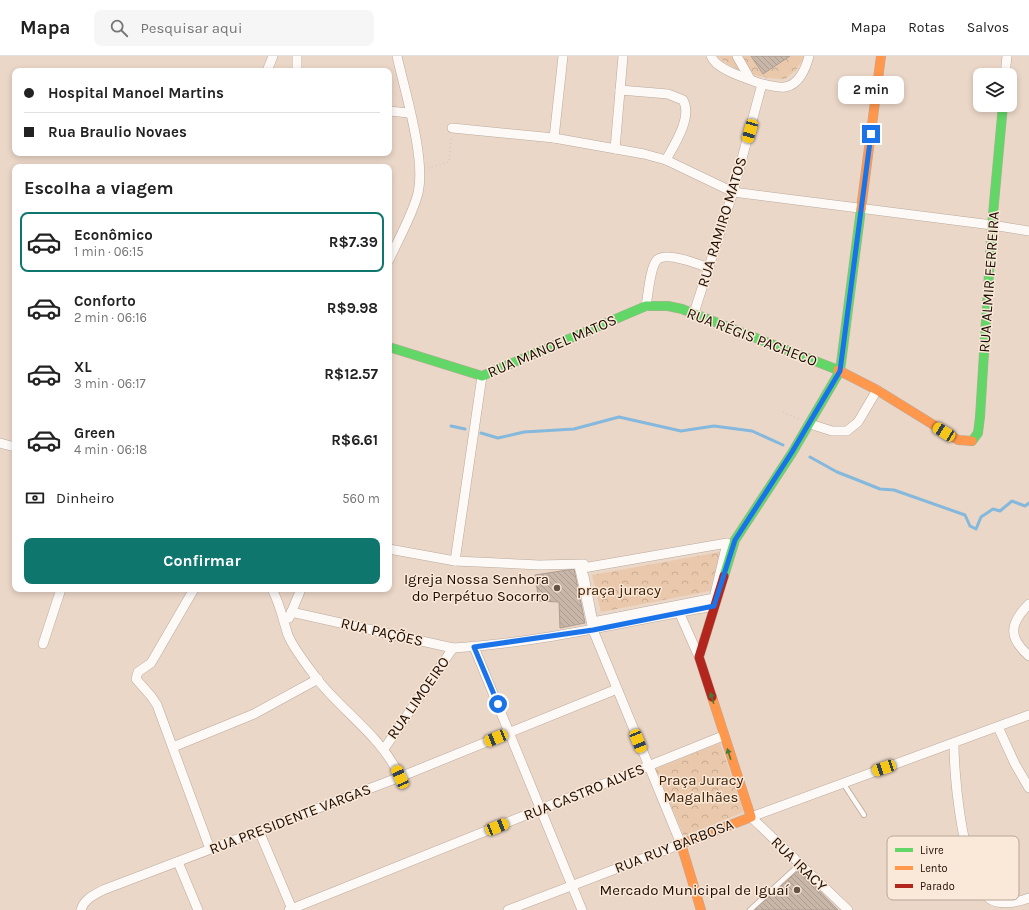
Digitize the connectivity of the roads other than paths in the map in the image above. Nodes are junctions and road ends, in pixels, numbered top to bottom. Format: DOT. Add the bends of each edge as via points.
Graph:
graph roads {
  1 [pos="273,56"];
  2 [pos="297,56"];
  3 [pos="398,56"];
  4 [pos="563,56"];
  5 [pos="623,56"];
  6 [pos="712,56"];
  7 [pos="737,56"];
  8 [pos="810,56"];
  9 [pos="881,56"];
  10 [pos="1007,56"];
  11 [pos="268,68"];
  12 [pos="297,68"];
  13 [pos="1006,68"];
  14 [pos="750,80"];
  15 [pos="762,84"];
  16 [pos="620,90"];
  17 [pos="392,111"];
  18 [pos="1002,112"];
  19 [pos="409,113"];
  20 [pos="452,128"];
  21 [pos="554,138"];
  22 [pos="615,149"];
  23 [pos="666,160"];
  24 [pos="733,192"];
  25 [pos="861,209"];
  26 [pos="992,224"];
  27 [pos="1029,231"];
  28 [pos="392,253"];
  29 [pos="709,268"];
  30 [pos="646,306"];
  31 [pos="694,314"];
  32 [pos="392,347"];
  33 [pos="840,371"];
  34 [pos="482,376"];
  35 [pos="877,390"];
  36 [pos="810,424"];
  37 [pos="958,440"];
  38 [pos="0,444"];
  39 [pos="12,446"];
  40 [pos="735,540"];
  41 [pos="392,550"];
  42 [pos="455,561"];
  43 [pos="580,568"];
  44 [pos="60,592"];
  45 [pos="192,592"];
  46 [pos="273,592"];
  47 [pos="300,592"];
  48 [pos="1029,604"];
  49 [pos="714,606"];
  50 [pos="291,612"];
  51 [pos="679,612"];
  52 [pos="286,624"];
  53 [pos="593,630"];
  54 [pos="43,644"];
  55 [pos="474,647"];
  56 [pos="453,648"];
  57 [pos="1029,656"];
  58 [pos="699,657"];
  59 [pos="318,679"];
  60 [pos="617,689"];
  61 [pos="1029,716"];
  62 [pos="998,727"];
  63 [pos="510,733"];
  64 [pos="723,736"];
  65 [pos="954,743"];
  66 [pos="173,747"];
  67 [pos="384,748"];
  68 [pos="648,766"];
  69 [pos="400,777"];
  70 [pos="843,783"];
  71 [pos="1029,788"];
  72 [pos="541,810"];
  73 [pos="864,816"];
  74 [pos="751,817"];
  75 [pos="259,831"];
  76 [pos="966,836"];
  77 [pos="681,844"];
  78 [pos="210,849"];
  79 [pos="178,862"];
  80 [pos="799,865"];
  81 [pos="572,885"];
  82 [pos="1029,898"];
  83 [pos="993,900"];
  84 [pos="290,909"];
  85 [pos="81,910"];
  86 [pos="198,910"];
  87 [pos="508,910"];
  88 [pos="582,910"];
  89 [pos="701,910"];
  90 [pos="750,910"];
  91 [pos="848,910"];
  1 -- 11 [label="street"];
  2 -- 12 [label="street"];
  3 -- 19 [label="street"];
  4 -- 21 [label="street"];
  5 -- 16 [label="street"];
  6 -- 14 [label="street" via="713,61 721,68"];
  7 -- 14 [label="street"];
  8 -- 15 [label="street" via="795,82 785,87"];
  9 -- 25 [label="street"];
  10 -- 13 [label="street"];
  14 -- 15 [label="street"];
  15 -- 24 [label="street, RUA RAMIRO MATOS"];
  16 -- 22 [label="street"];
  16 -- 23 [label="street" via="668,94 683,100 687,110 685,119"];
  17 -- 19 [label="street"];
  18 -- 26 [label="street, RUA ALMIR FERREIRA"];
  19 -- 28 [label="street" via="420,170 418,195"];
  20 -- 21 [label="street"];
  21 -- 22 [label="street"];
  22 -- 23 [label="street"];
  23 -- 24 [label="street"];
  24 -- 25 [label="street"];
  24 -- 29 [label="street, RUA RAMIRO MATOS"];
  25 -- 26 [label="street"];
  25 -- 33 [label="street"];
  26 -- 27 [label="street"];
  26 -- 37 [label="street, RUA ALMIR FERREIRA" via="977,437 967,444"];
  29 -- 30 [label="street" via="673,257 656,260"];
  29 -- 31 [label="street, RUA RAMIRO MATOS"];
  30 -- 31 [label="street, RUA RÉGIS PACHECO" via="668,306"];
  30 -- 34 [label="street, RUA MANOEL MATOS"];
  31 -- 33 [label="street, RUA RÉGIS PACHECO"];
  32 -- 34 [label="street, RUA MANOEL MATOS"];
  33 -- 35 [label="street, RUA RÉGIS PACHECO"];
  33 -- 36 [label="street"];
  34 -- 42 [label="street"];
  35 -- 36 [label="street" via="858,422 848,431"];
  35 -- 37 [label="street, RUA RÉGIS PACHECO"];
  36 -- 40 [label="street"];
  38 -- 39 [label="street"];
  40 -- 43 [label="street"];
  40 -- 49 [label="street"];
  41 -- 42 [label="street"];
  42 -- 43 [label="street"];
  43 -- 43 [label="street" via="583,568 727,543 714,598 593,622 584,576"];
  43 -- 53 [label="street"];
  44 -- 54 [label="street"];
  45 -- 66 [label="street" via="151,663 136,675 139,684 154,700"];
  46 -- 52 [label="street"];
  47 -- 50 [label="street"];
  48 -- 57 [label="street" via="1016,620 1013,631 1015,642"];
  49 -- 51 [label="street, RUA PAÇÕES"];
  49 -- 58 [label="street"];
  50 -- 52 [label="street"];
  50 -- 56 [label="street, RUA PAÇÕES"];
  51 -- 53 [label="street, RUA PAÇÕES"];
  51 -- 58 [label="street"];
  52 -- 59 [label="street" via="288,636"];
  53 -- 55 [label="street, RUA PAÇÕES"];
  53 -- 60 [label="street"];
  55 -- 56 [label="street, RUA PAÇÕES"];
  55 -- 63 [label="street"];
  56 -- 67 [label="street, RUA LIMOEIRO"];
  64 -- 58 [label="street, one-way"];
  59 -- 66 [label="street" via="254,714"];
  59 -- 67 [label="street"];
  60 -- 63 [label="street, RUA PRESIDENTE VARGAS"];
  60 -- 68 [label="street"];
  61 -- 62 [label="street"];
  62 -- 65 [label="street"];
  62 -- 71 [label="street" via="1014,764"];
  63 -- 69 [label="street, RUA PRESIDENTE VARGAS"];
  63 -- 72 [label="street"];
  64 -- 68 [label="street, RUA CASTRO ALVES"];
  74 -- 64 [label="street, one-way"];
  65 -- 70 [label="street"];
  65 -- 76 [label="street" via="956,791"];
  66 -- 78 [label="street"];
  67 -- 69 [label="street"];
  68 -- 72 [label="street, RUA CASTRO ALVES"];
  68 -- 77 [label="street"];
  69 -- 75 [label="street, RUA PRESIDENTE VARGAS"];
  70 -- 73 [label="lane"];
  70 -- 74 [label="street"];
  72 -- 81 [label="street"];
  72 -- 84 [label="street, RUA CASTRO ALVES"];
  74 -- 77 [label="street, RUA RUY BARBOSA"];
  74 -- 80 [label="street, RUA IRACY"];
  75 -- 78 [label="street, RUA PRESIDENTE VARGAS"];
  75 -- 84 [label="street"];
  77 -- 81 [label="street, RUA RUY BARBOSA"];
  77 -- 89 [label="street"];
  78 -- 79 [label="street, RUA PRESIDENTE VARGAS"];
  79 -- 85 [label="street, RUA PRESIDENTE VARGAS" via="103,890 82,904"];
  79 -- 86 [label="street"];
  80 -- 90 [label="lane"];
  80 -- 91 [label="street, RUA IRACY"];
  81 -- 87 [label="street, RUA RUY BARBOSA"];
  81 -- 88 [label="street"];
  82 -- 83 [label="street" via="1012,902"];
}
